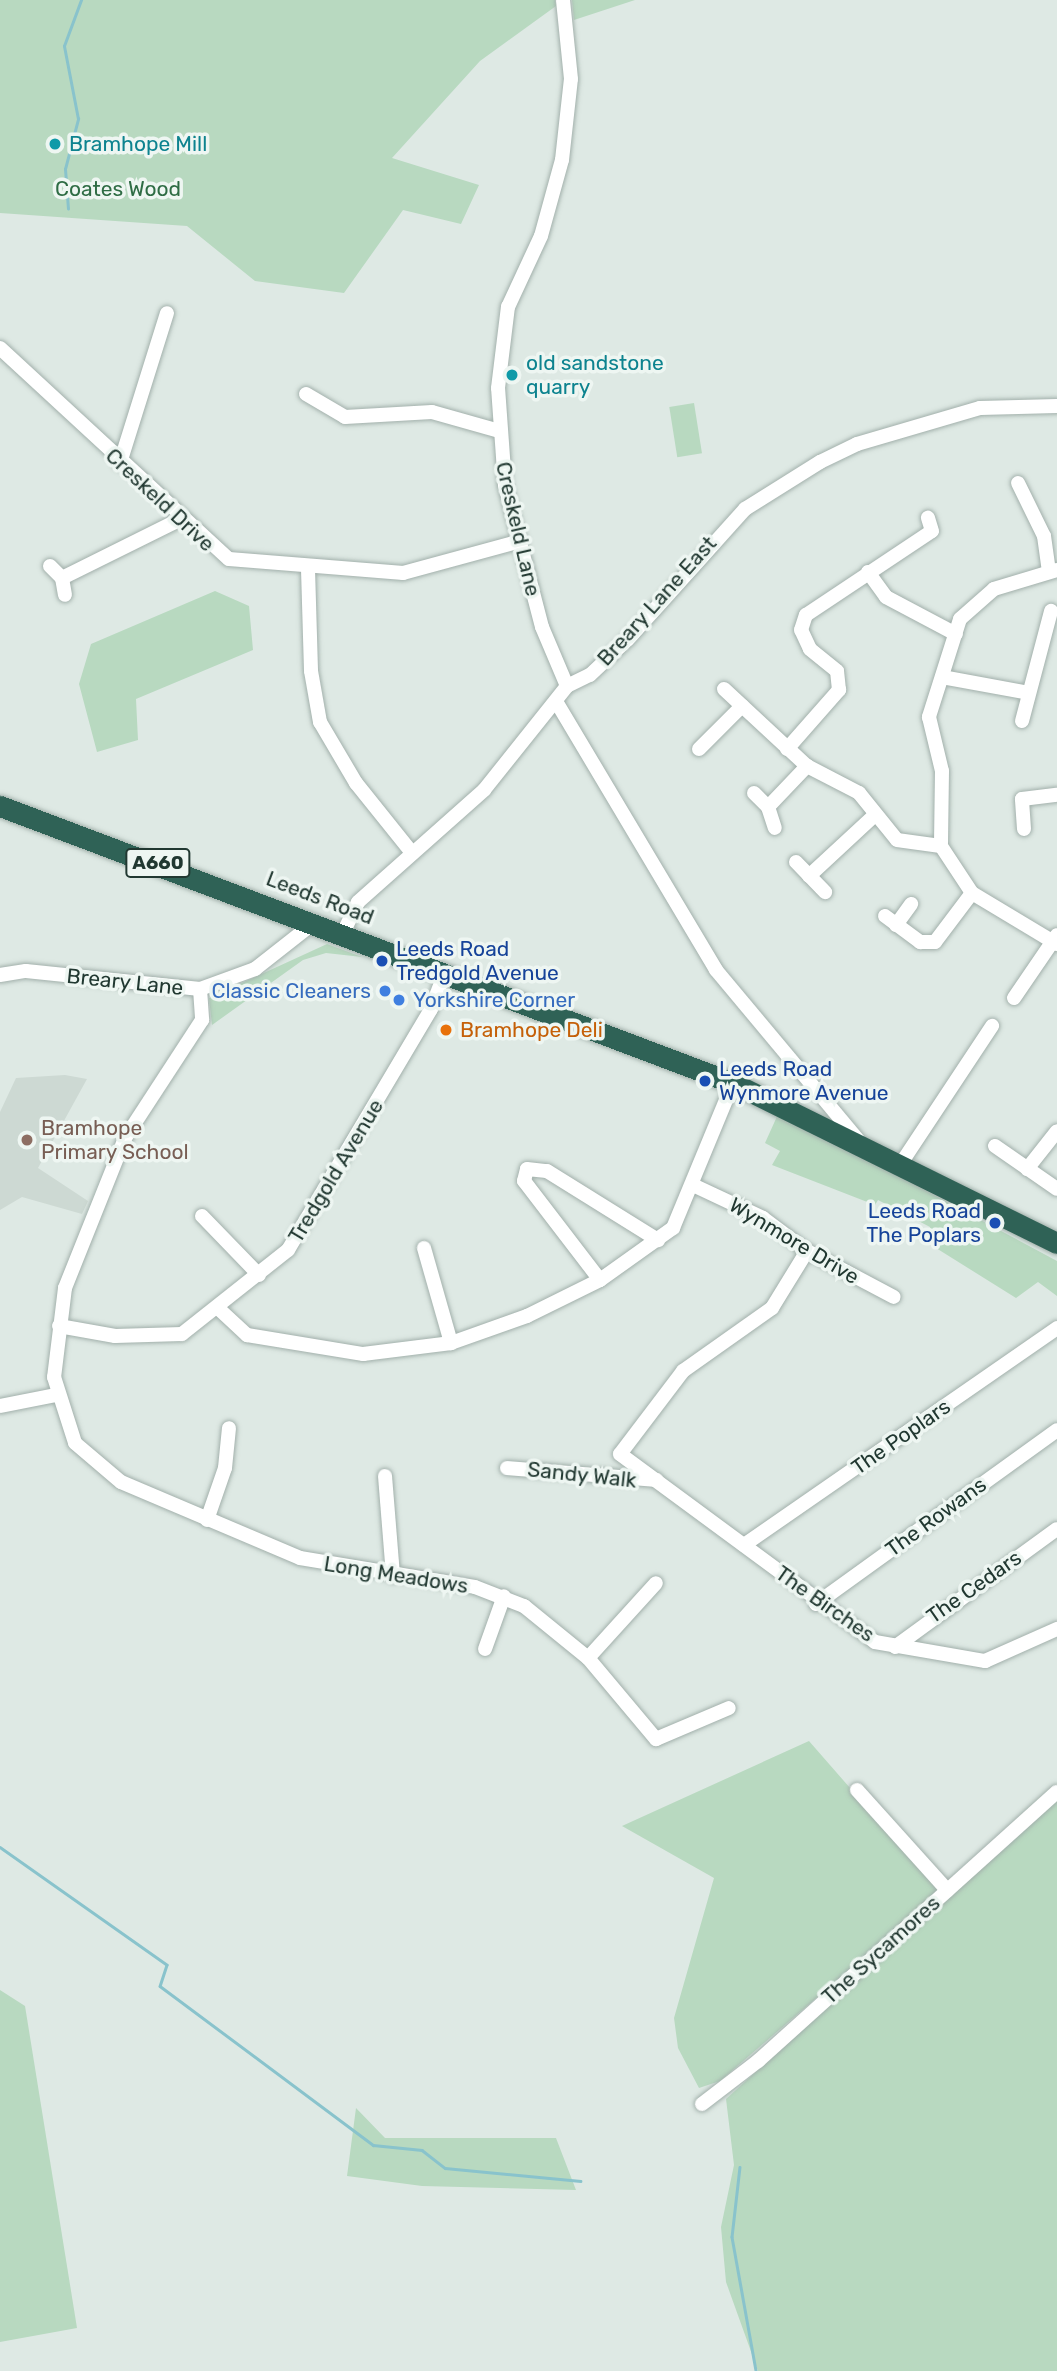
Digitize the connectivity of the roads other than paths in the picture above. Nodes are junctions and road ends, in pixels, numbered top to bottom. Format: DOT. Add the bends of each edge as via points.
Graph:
graph roads {
  1 [pos="563,0"];
  2 [pos="167,313"];
  3 [pos="0,348"];
  4 [pos="306,394"];
  5 [pos="1057,406"];
  6 [pos="499,431"];
  7 [pos="120,463"];
  8 [pos="1018,483"];
  9 [pos="181,519"];
  10 [pos="932,530"];
  11 [pos="521,541"];
  12 [pos="50,566"];
  13 [pos="308,569"];
  14 [pos="1053,571"];
  15 [pos="868,572"];
  16 [pos="62,578"];
  17 [pos="65,595"];
  18 [pos="1051,611"];
  19 [pos="956,634"];
  20 [pos="942,677"];
  21 [pos="567,686"];
  22 [pos="724,690"];
  23 [pos="1029,692"];
  24 [pos="557,703"];
  25 [pos="742,706"];
  26 [pos="1022,721"];
  27 [pos="699,749"];
  28 [pos="787,749"];
  29 [pos="807,766"];
  30 [pos="754,793"];
  31 [pos="1057,794"];
  32 [pos="0,806"];
  33 [pos="768,807"];
  34 [pos="876,814"];
  35 [pos="775,828"];
  36 [pos="1024,829"];
  37 [pos="941,846"];
  38 [pos="412,853"];
  39 [pos="796,862"];
  40 [pos="809,876"];
  41 [pos="825,892"];
  42 [pos="972,893"];
  43 [pos="911,904"];
  44 [pos="315,922"];
  45 [pos="343,933"];
  46 [pos="1056,940"];
  47 [pos="445,973"];
  48 [pos="0,975"];
  49 [pos="200,989"];
  50 [pos="1014,998"];
  51 [pos="992,1026"];
  52 [pos="733,1083"];
  53 [pos="1057,1132"];
  54 [pos="858,1140"];
  55 [pos="995,1146"];
  56 [pos="900,1165"];
  57 [pos="1027,1169"];
  58 [pos="695,1186"];
  59 [pos="1057,1189"];
  60 [pos="963,1198"];
  61 [pos="202,1216"];
  62 [pos="1057,1227"];
  63 [pos="658,1240"];
  64 [pos="1057,1243"];
  65 [pos="424,1248"];
  66 [pos="807,1251"];
  67 [pos="259,1275"];
  68 [pos="600,1280"];
  69 [pos="894,1297"];
  70 [pos="220,1310"];
  71 [pos="58,1326"];
  72 [pos="1057,1328"];
  73 [pos="451,1343"];
  74 [pos="55,1395"];
  75 [pos="0,1406"];
  76 [pos="229,1428"];
  77 [pos="1057,1430"];
  78 [pos="507,1468"];
  79 [pos="385,1476"];
  80 [pos="657,1480"];
  81 [pos="206,1520"];
  82 [pos="1057,1529"];
  83 [pos="744,1545"];
  84 [pos="393,1576"];
  85 [pos="656,1583"];
  86 [pos="504,1596"];
  87 [pos="816,1604"];
  88 [pos="1057,1629"];
  89 [pos="895,1647"];
  90 [pos="485,1649"];
  91 [pos="588,1658"];
  92 [pos="729,1707"];
  93 [pos="857,1790"];
  94 [pos="1057,1792"];
  95 [pos="947,1890"];
  96 [pos="702,2104"];
  1 -- 6 [label="street, Creskeld Lane" via="570,113 549,213 508,307"];
  2 -- 7 [label="street"];
  3 -- 7 [label="street, Creskeld Drive"];
  4 -- 6 [label="street" via="345,417 432,412"];
  5 -- 21 [label="street, Breary Lane East" via="980,408 875,438 820,462 745,509 628,639 590,675"];
  6 -- 11 [label="street, Creskeld Lane" via="505,485"];
  7 -- 9 [label="street, Creskeld Drive"];
  8 -- 14 [label="street" via="1041,528"];
  9 -- 13 [label="street, Creskeld Drive" via="229,559"];
  9 -- 16 [label="street"];
  10 -- 15 [label="street"];
  11 -- 13 [label="street, Creskeld Drive" via="403,573"];
  11 -- 21 [label="street, Creskeld Lane" via="538,616"];
  12 -- 16 [label="street"];
  13 -- 38 [label="street" via="311,671 320,722 356,783"];
  14 -- 19 [label="street" via="994,589 960,619"];
  15 -- 19 [label="street" via="886,597"];
  15 -- 28 [label="street" via="806,615 801,630 810,649 837,671 839,690"];
  16 -- 17 [label="street"];
  18 -- 23 [label="street"];
  19 -- 20 [label="street"];
  20 -- 23 [label="street"];
  20 -- 37 [label="street" via="929,717 942,771"];
  21 -- 24 [label="street, Breary Lane East"];
  22 -- 25 [label="street"];
  23 -- 26 [label="street"];
  24 -- 38 [label="street, Breary Lane East" via="484,790"];
  24 -- 54 [label="street" via="716,970"];
  25 -- 27 [label="street"];
  25 -- 28 [label="street"];
  28 -- 29 [label="street"];
  29 -- 33 [label="street"];
  29 -- 34 [label="street" via="841,780"];
  30 -- 33 [label="street"];
  31 -- 36 [label="street" via="1022,799"];
  32 -- 44 [label="highway, Leeds Road / A660"];
  33 -- 35 [label="street"];
  34 -- 37 [label="street" via="897,840"];
  34 -- 40 [label="street"];
  37 -- 42 [label="street"];
  38 -- 45 [label="street, Breary Lane East" via="358,902"];
  39 -- 40 [label="street"];
  40 -- 41 [label="street"];
  42 -- 43 [label="street" via="935,942 920,943 890,920"];
  42 -- 46 [label="street"];
  44 -- 45 [label="highway, Leeds Road / A660"];
  44 -- 49 [label="street, Breary Lane" via="255,969"];
  45 -- 47 [label="highway, Leeds Road / A660"];
  46 -- 50 [label="street"];
  47 -- 52 [label="highway, Leeds Road / A660"];
  47 -- 67 [label="street, Tredgold Avenue" via="431,1009 303,1231"];
  48 -- 49 [label="street, Breary Lane" via="26,971"];
  49 -- 71 [label="street" via="199,1027 146,1105 87,1221"];
  51 -- 56 [label="street"];
  52 -- 54 [label="highway, Leeds Road / A660"];
  52 -- 58 [label="street"];
  53 -- 57 [label="street"];
  54 -- 56 [label="highway, Leeds Road / A660"];
  55 -- 57 [label="street"];
  56 -- 60 [label="highway, Leeds Road / A660"];
  57 -- 59 [label="street"];
  58 -- 63 [label="street" via="673,1228"];
  58 -- 66 [label="street, Wynmore Drive" via="763,1218"];
  60 -- 62 [label="highway, Leeds Road / A660" via="1003,1202"];
  60 -- 64 [label="highway, Leeds Road / A660"];
  61 -- 67 [label="street"];
  63 -- 68 [label="street"];
  63 -- 68 [label="street" via="547,1171 527,1169 524,1181"];
  65 -- 73 [label="street"];
  66 -- 69 [label="street, Wynmore Drive"];
  66 -- 80 [label="street, The Birches" via="772,1308 683,1371 620,1454"];
  67 -- 70 [label="street, Tredgold Avenue"];
  68 -- 73 [label="street" via="527,1316"];
  70 -- 71 [label="street, Tredgold Avenue" via="161,1339"];
  70 -- 73 [label="street" via="247,1335 292,1347 363,1354"];
  71 -- 74 [label="street"];
  72 -- 83 [label="street, The Poplars"];
  74 -- 75 [label="street"];
  74 -- 81 [label="street, Long Meadows" via="75,1443 104,1471"];
  76 -- 81 [label="street" via="228,1455"];
  77 -- 87 [label="street, The Rowans"];
  78 -- 80 [label="street, Sandy Walk"];
  79 -- 84 [label="street"];
  80 -- 83 [label="street, The Birches"];
  81 -- 84 [label="street, Long Meadows" via="326,1566"];
  82 -- 89 [label="street, The Cedars"];
  83 -- 87 [label="street, The Birches"];
  84 -- 86 [label="street, Long Meadows"];
  85 -- 91 [label="street"];
  86 -- 90 [label="street"];
  86 -- 91 [label="street, Long Meadows" via="548,1621"];
  87 -- 89 [label="street, The Birches"];
  88 -- 89 [label="street, The Birches" via="985,1661"];
  91 -- 92 [label="street, Long Meadows" via="656,1739"];
  93 -- 95 [label="street"];
  94 -- 95 [label="street, The Sycamores"];
  95 -- 96 [label="street, The Sycamores" via="758,2061"];
}
